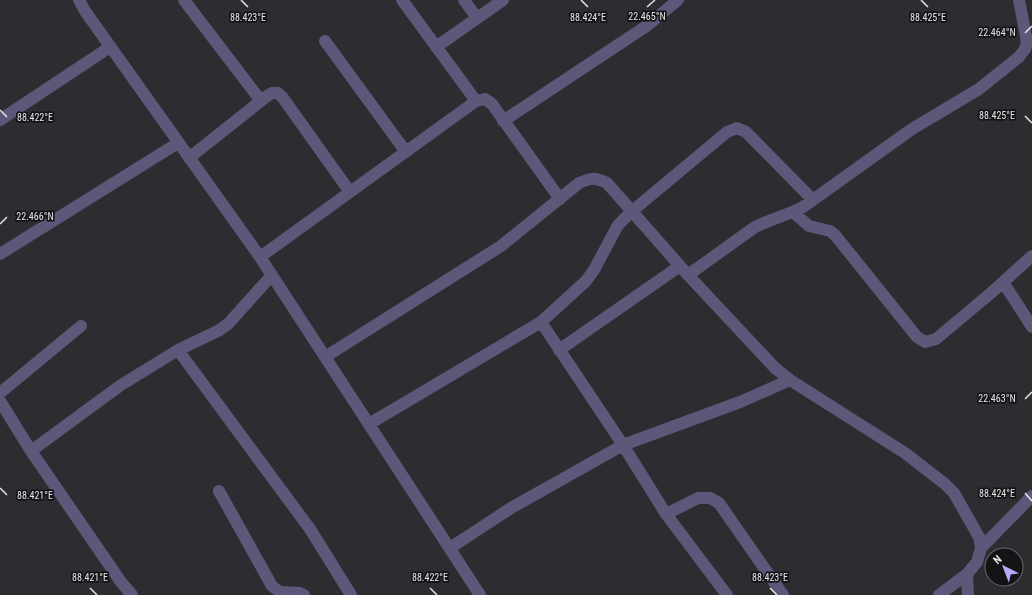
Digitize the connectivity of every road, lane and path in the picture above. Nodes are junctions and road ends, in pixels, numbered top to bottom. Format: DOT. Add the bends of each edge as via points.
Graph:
graph roads {
  1 [pos="79,0"];
  2 [pos="184,0"];
  3 [pos="402,0"];
  4 [pos="464,0"];
  5 [pos="503,0"];
  6 [pos="678,0"];
  7 [pos="1019,0"];
  8 [pos="477,18"];
  9 [pos="325,41"];
  10 [pos="1030,41"];
  11 [pos="110,46"];
  12 [pos="436,47"];
  13 [pos="261,101"];
  14 [pos="476,101"];
  15 [pos="0,120"];
  16 [pos="504,121"];
  17 [pos="178,143"];
  18 [pos="406,152"];
  19 [pos="189,158"];
  20 [pos="350,192"];
  21 [pos="560,198"];
  22 [pos="813,200"];
  23 [pos="631,212"];
  24 [pos="793,212"];
  25 [pos="0,254"];
  26 [pos="1032,256"];
  27 [pos="260,257"];
  28 [pos="684,271"];
  29 [pos="272,275"];
  30 [pos="1003,282"];
  31 [pos="541,322"];
  32 [pos="82,326"];
  33 [pos="1032,327"];
  34 [pos="178,350"];
  35 [pos="560,350"];
  36 [pos="325,357"];
  37 [pos="790,380"];
  38 [pos="0,393"];
  39 [pos="0,401"];
  40 [pos="370,424"];
  41 [pos="623,445"];
  42 [pos="31,451"];
  43 [pos="219,491"];
  44 [pos="1032,496"];
  45 [pos="666,514"];
  46 [pos="450,548"];
  47 [pos="981,548"];
  48 [pos="967,574"];
  49 [pos="132,595"];
  50 [pos="304,595"];
  51 [pos="351,595"];
  52 [pos="480,595"];
  53 [pos="727,595"];
  54 [pos="783,595"];
  55 [pos="939,595"];
  56 [pos="968,595"];
  1 -- 11 [label="street"];
  2 -- 13 [label="street"];
  3 -- 12 [label="street"];
  4 -- 8 [label="street"];
  5 -- 8 [label="street"];
  6 -- 16 [label="street" via="648,25"];
  7 -- 10 [label="street"];
  8 -- 12 [label="street"];
  9 -- 18 [label="street"];
  10 -- 22 [label="street" via="1019,57 979,89 912,129"];
  11 -- 15 [label="street"];
  11 -- 17 [label="street"];
  12 -- 14 [label="street"];
  13 -- 19 [label="street"];
  13 -- 20 [label="street" via="272,94 278,94 283,98"];
  14 -- 16 [label="street" via="485,100 492,104"];
  14 -- 18 [label="street"];
  16 -- 21 [label="street"];
  17 -- 19 [label="street"];
  17 -- 25 [label="street"];
  18 -- 20 [label="street"];
  19 -- 27 [label="street"];
  20 -- 27 [label="street"];
  21 -- 23 [label="street" via="590,178 597,178 606,183"];
  21 -- 36 [label="street" via="502,246"];
  22 -- 23 [label="street" via="746,132 737,128 727,132"];
  22 -- 24 [label="street"];
  23 -- 28 [label="street"];
  23 -- 31 [label="street" via="618,225 586,280"];
  24 -- 28 [label="street" via="755,227"];
  24 -- 30 [label="street" via="809,226 830,231 917,337 925,342 936,339"];
  26 -- 30 [label="street"];
  27 -- 29 [label="street"];
  28 -- 35 [label="street"];
  28 -- 37 [label="street" via="775,368"];
  29 -- 34 [label="street" via="228,324"];
  29 -- 36 [label="street"];
  30 -- 33 [label="street"];
  31 -- 35 [label="street"];
  31 -- 40 [label="street"];
  32 -- 38 [label="street"];
  34 -- 42 [label="street" via="121,385"];
  34 -- 51 [label="street" via="310,529"];
  35 -- 41 [label="street"];
  36 -- 40 [label="street"];
  37 -- 41 [label="street" via="740,402"];
  37 -- 47 [label="street" via="905,453 945,484 954,493 979,537"];
  39 -- 42 [label="street"];
  40 -- 46 [label="street"];
  41 -- 45 [label="street"];
  41 -- 46 [label="street" via="511,508"];
  42 -- 49 [label="street"];
  43 -- 50 [label="street" via="272,586 280,592"];
  44 -- 47 [label="street"];
  45 -- 53 [label="street"];
  45 -- 54 [label="street" via="698,498 710,498 719,503"];
  46 -- 52 [label="street"];
  47 -- 48 [label="street" via="977,562"];
  48 -- 55 [label="street"];
  48 -- 56 [label="street"];
}
